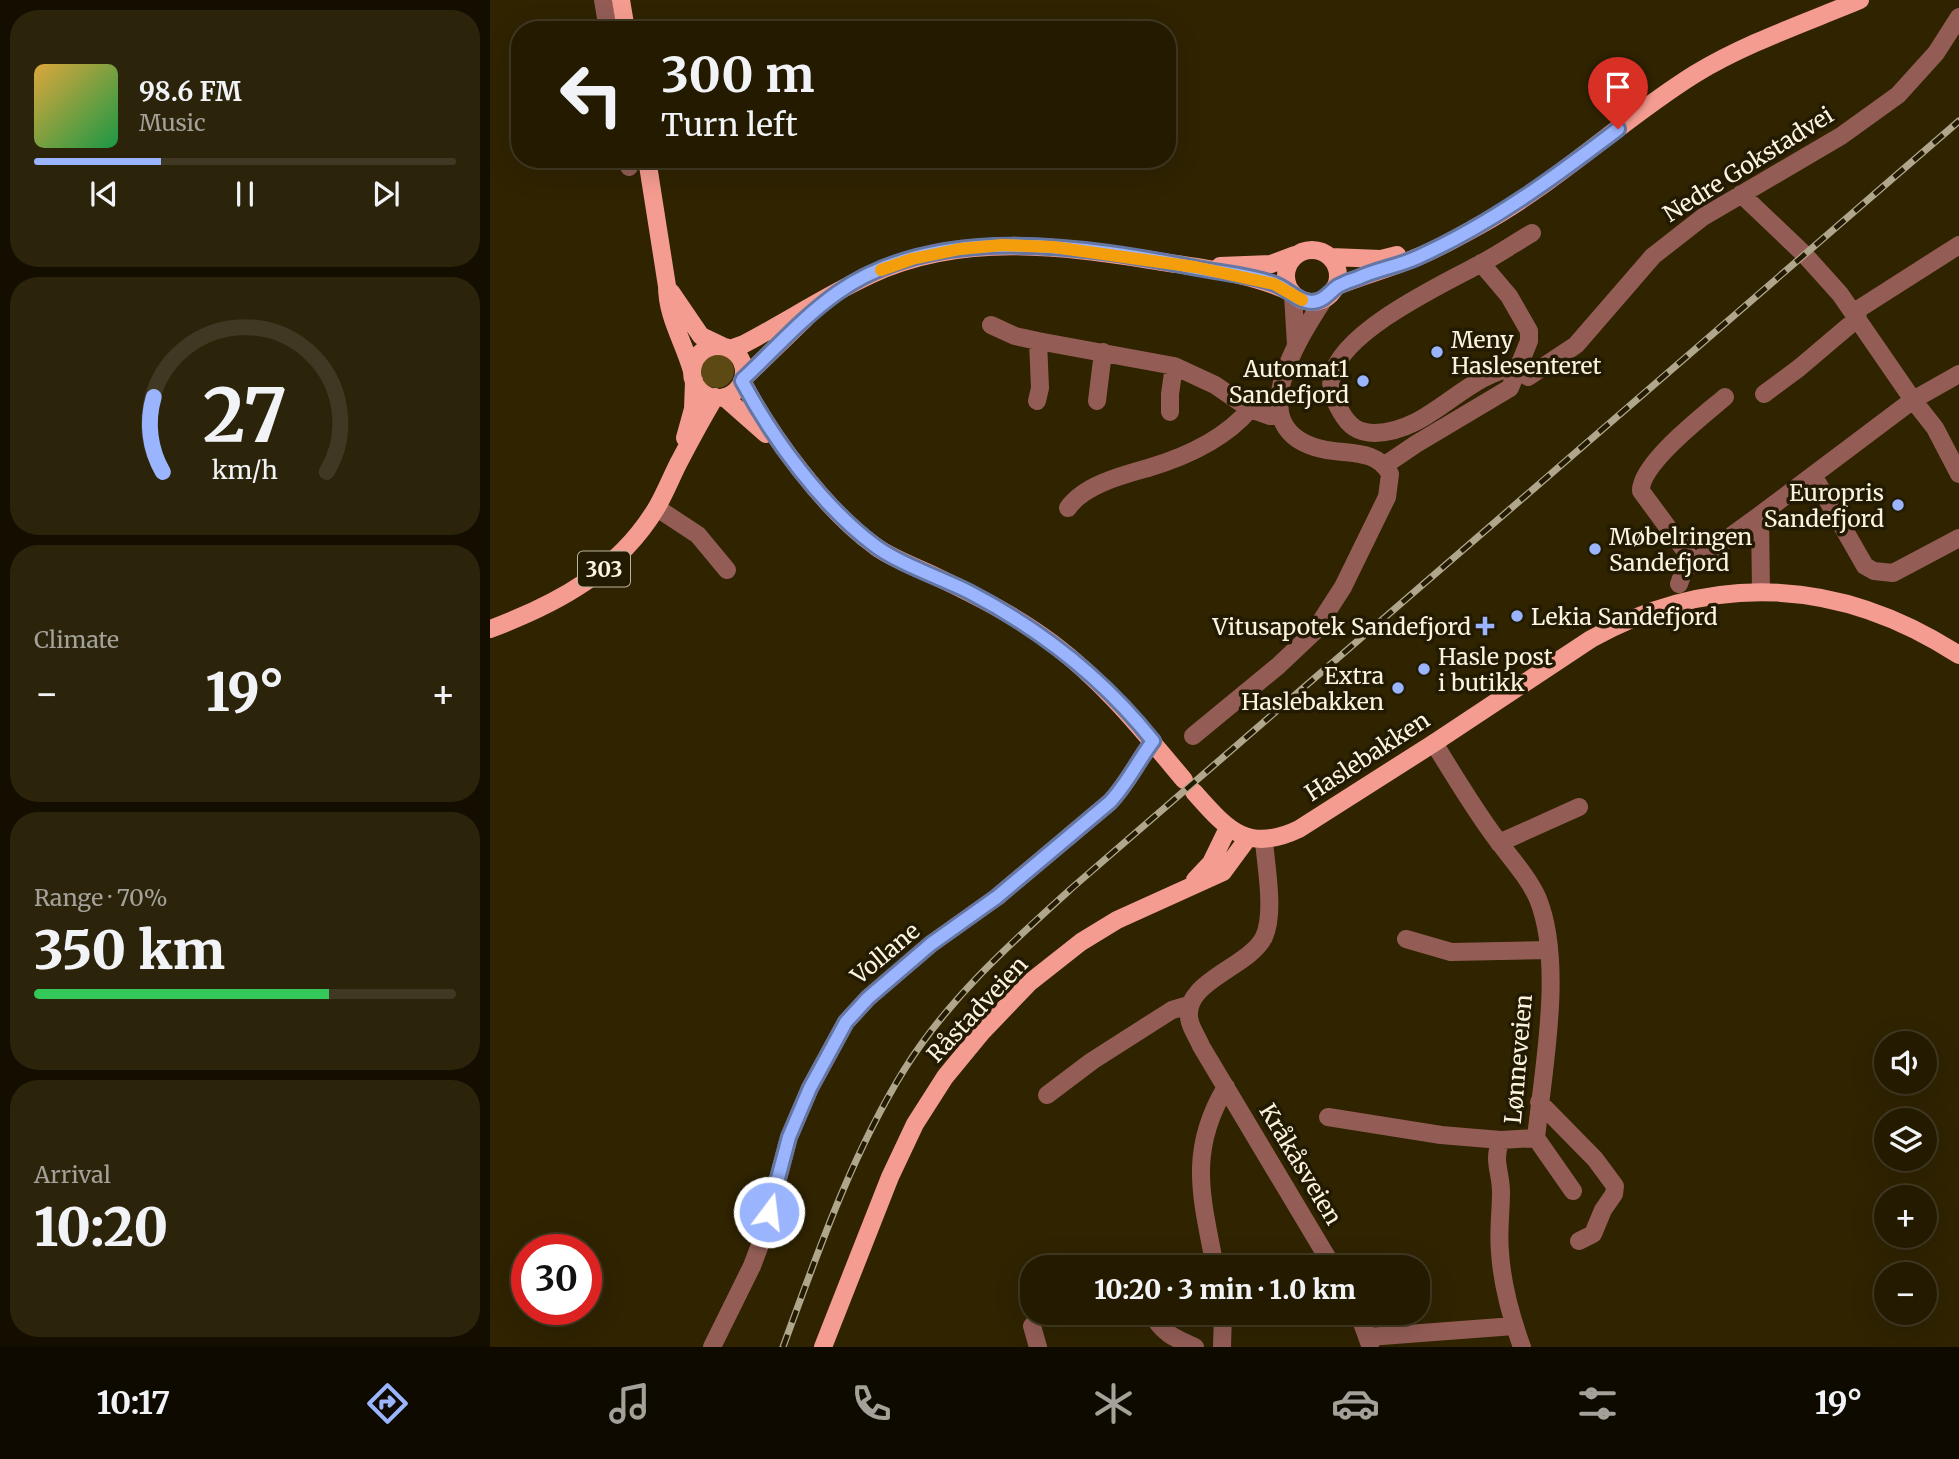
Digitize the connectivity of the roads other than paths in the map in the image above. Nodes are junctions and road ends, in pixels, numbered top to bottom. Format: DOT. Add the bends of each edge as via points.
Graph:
graph roads {
  1 [pos="603,0"];
  2 [pos="621,0"];
  3 [pos="1860,0"];
  4 [pos="1959,18"];
  5 [pos="606,21"];
  6 [pos="624,21"];
  7 [pos="648,168"];
  8 [pos="1741,194"];
  9 [pos="1483,223"];
  10 [pos="1532,233"];
  11 [pos="1959,245"];
  12 [pos="1295,255"];
  13 [pos="1331,257"];
  14 [pos="1482,263"];
  15 [pos="1195,267"];
  16 [pos="667,286"];
  17 [pos="838,293"];
  18 [pos="1330,293"];
  19 [pos="1292,294"];
  20 [pos="1856,315"];
  21 [pos="991,326"];
  22 [pos="1038,341"];
  23 [pos="1296,345"];
  24 [pos="726,348"];
  25 [pos="1104,352"];
  26 [pos="1174,366"];
  27 [pos="1523,372"];
  28 [pos="1959,374"];
  29 [pos="693,376"];
  30 [pos="743,380"];
  31 [pos="1764,394"];
  32 [pos="720,397"];
  33 [pos="1725,397"];
  34 [pos="1913,400"];
  35 [pos="1037,401"];
  36 [pos="1097,401"];
  37 [pos="1250,410"];
  38 [pos="1170,412"];
  39 [pos="1279,415"];
  40 [pos="1352,428"];
  41 [pos="1349,454"];
  42 [pos="792,457"];
  43 [pos="677,465"];
  44 [pos="1385,466"];
  45 [pos="1959,474"];
  46 [pos="1812,475"];
  47 [pos="657,508"];
  48 [pos="1068,508"];
  49 [pos="1760,514"];
  50 [pos="1959,538"];
  51 [pos="1694,563"];
  52 [pos="727,570"];
  53 [pos="1678,584"];
  54 [pos="1761,592"];
  55 [pos="490,629"];
  56 [pos="1959,655"];
  57 [pos="1193,736"];
  58 [pos="1153,741"];
  59 [pos="1434,743"];
  60 [pos="1579,807"];
  61 [pos="1228,828"];
  62 [pos="1256,839"];
  63 [pos="1499,843"];
  64 [pos="1190,886"];
  65 [pos="1406,939"];
  66 [pos="1548,950"];
  67 [pos="1189,1005"];
  68 [pos="1226,1087"];
  69 [pos="1047,1095"];
  70 [pos="1539,1102"];
  71 [pos="1328,1117"];
  72 [pos="1535,1138"];
  73 [pos="1501,1140"];
  74 [pos="1573,1191"];
  75 [pos="1579,1241"];
  76 [pos="1213,1255"];
  77 [pos="1326,1255"];
  78 [pos="1157,1325"];
  79 [pos="1223,1325"];
  80 [pos="1363,1325"];
  81 [pos="1032,1326"];
  82 [pos="1514,1326"];
  83 [pos="1369,1342"];
  84 [pos="712,1347"];
  85 [pos="823,1347"];
  86 [pos="1038,1347"];
  87 [pos="1195,1347"];
  88 [pos="1222,1347"];
  89 [pos="1522,1347"];
  1 -- 5 [label="street"];
  2 -- 6 [label="main road"];
  3 -- 9 [label="main road, 303" via="1695,75"];
  4 -- 8 [label="street, Nedre Gokstadvei" via="1898,95 1841,136"];
  7 -- 16 [label="main road"];
  8 -- 20 [label="street" via="1804,254"];
  8 -- 27 [label="street, Nedre Gokstadvei" via="1653,256 1584,338"];
  9 -- 13 [label="main road, 303" via="1381,259"];
  9 -- 18 [label="main road, 303" via="1417,258 1362,276"];
  10 -- 14 [label="street"];
  11 -- 20 [label="street"];
  12 -- 13 [label="main road, 303" via="1310,249"];
  12 -- 15 [label="main road, 303" via="1271,264"];
  12 -- 19 [label="main road" via="1285,275"];
  13 -- 18 [label="main road" via="1338,272"];
  14 -- 27 [label="street" via="1529,331"];
  14 -- 40 [label="street" via="1380,322 1353,342 1336,363 1331,384 1335,401"];
  15 -- 17 [label="main road, 303" via="1053,247 1002,245 912,259 868,275"];
  15 -- 19 [label="main road, 303" via="1274,284"];
  16 -- 24 [label="main road" via="701,336"];
  16 -- 29 [label="main road" via="673,324 686,348"];
  17 -- 24 [label="main road, 303" via="744,344"];
  17 -- 30 [label="main road, 303" via="794,328"];
  18 -- 19 [label="main road, 303" via="1308,302"];
  18 -- 23 [label="street"];
  19 -- 23 [label="street"];
  20 -- 31 [label="street"];
  20 -- 34 [label="street"];
  21 -- 22 [label="street"];
  22 -- 25 [label="street"];
  22 -- 35 [label="street"];
  23 -- 39 [label="street" via="1279,396"];
  24 -- 29 [label="main road, 303" via="699,354"];
  24 -- 30 [label="main road" via="741,360"];
  25 -- 26 [label="street"];
  25 -- 36 [label="street"];
  26 -- 37 [label="street" via="1215,385"];
  26 -- 38 [label="street"];
  27 -- 40 [label="street, Nedre Gokstadvei" via="1501,369 1488,374 1430,415 1390,431"];
  27 -- 44 [label="street" via="1510,388"];
  28 -- 34 [label="street"];
  29 -- 32 [label="main road" via="706,395"];
  29 -- 43 [label="main road, 303" via="693,409"];
  30 -- 32 [label="main road, 303" via="733,393"];
  30 -- 42 [label="main road"];
  32 -- 42 [label="main road"];
  32 -- 43 [label="main road, 303"];
  33 -- 51 [label="street" via="1668,447 1641,483 1641,491"];
  34 -- 45 [label="street" via="1935,428"];
  34 -- 46 [label="street"];
  37 -- 39 [label="street"];
  37 -- 48 [label="street" via="1196,449 1103,483"];
  39 -- 41 [label="street" via="1287,432 1303,443"];
  40 -- 41 [label="street"];
  41 -- 44 [label="street" via="1378,458"];
  42 -- 58 [label="main road" via="816,489 876,547 1008,612 1107,691"];
  43 -- 47 [label="main road, 303"];
  44 -- 57 [label="street" via="1390,474 1387,497 1343,587 1314,632"];
  46 -- 49 [label="street"];
  46 -- 50 [label="street" via="1865,566 1874,571 1893,573"];
  47 -- 52 [label="street" via="698,535"];
  47 -- 55 [label="main road, 303" via="624,552 591,580 546,606"];
  49 -- 51 [label="street"];
  49 -- 54 [label="street"];
  51 -- 53 [label="street" via="1684,570"];
  54 -- 56 [label="main road, Haslebakken" via="1820,597 1867,609 1928,635"];
  54 -- 59 [label="main road, Haslebakken" via="1677,603 1612,626"];
  58 -- 61 [label="main road"];
  58 -- 84 [label="street, Vollane" via="1110,802 997,897 931,944 846,1022 789,1137 763,1237"];
  59 -- 62 [label="main road, Haslebakken" via="1298,829 1283,837"];
  59 -- 63 [label="street, Lønneveien"];
  60 -- 63 [label="street"];
  61 -- 62 [label="main road"];
  61 -- 64 [label="main road, Råstadveien" via="1211,863"];
  62 -- 64 [label="main road, Råstadveien" via="1223,872"];
  62 -- 67 [label="street" via="1268,905 1267,929 1252,953 1201,988"];
  63 -- 66 [label="street, Lønneveien" via="1537,898"];
  64 -- 85 [label="main road, Råstadveien" via="1081,942 1029,983 945,1077 915,1124 890,1177"];
  65 -- 66 [label="street" via="1451,952"];
  66 -- 70 [label="street, Lønneveien" via="1549,1023"];
  67 -- 68 [label="street, Kråkåsveien" via="1189,1021"];
  67 -- 69 [label="street" via="1172,1010"];
  68 -- 76 [label="street" via="1208,1123 1201,1153 1202,1196"];
  68 -- 77 [label="street, Kråkåsveien"];
  70 -- 72 [label="street, Lønneveien"];
  70 -- 75 [label="street" via="1615,1186 1593,1234"];
  71 -- 73 [label="street, Lønneveien"];
  72 -- 73 [label="street, Lønneveien"];
  72 -- 74 [label="street"];
  73 -- 82 [label="street, Lønneveien" via="1495,1153 1501,1189 1500,1251"];
  78 -- 87 [label="street"];
  79 -- 88 [label="street"];
  80 -- 83 [label="street"];
  81 -- 86 [label="street"];
  82 -- 83 [label="street"];
  82 -- 89 [label="street, Lønneveien"];
}
